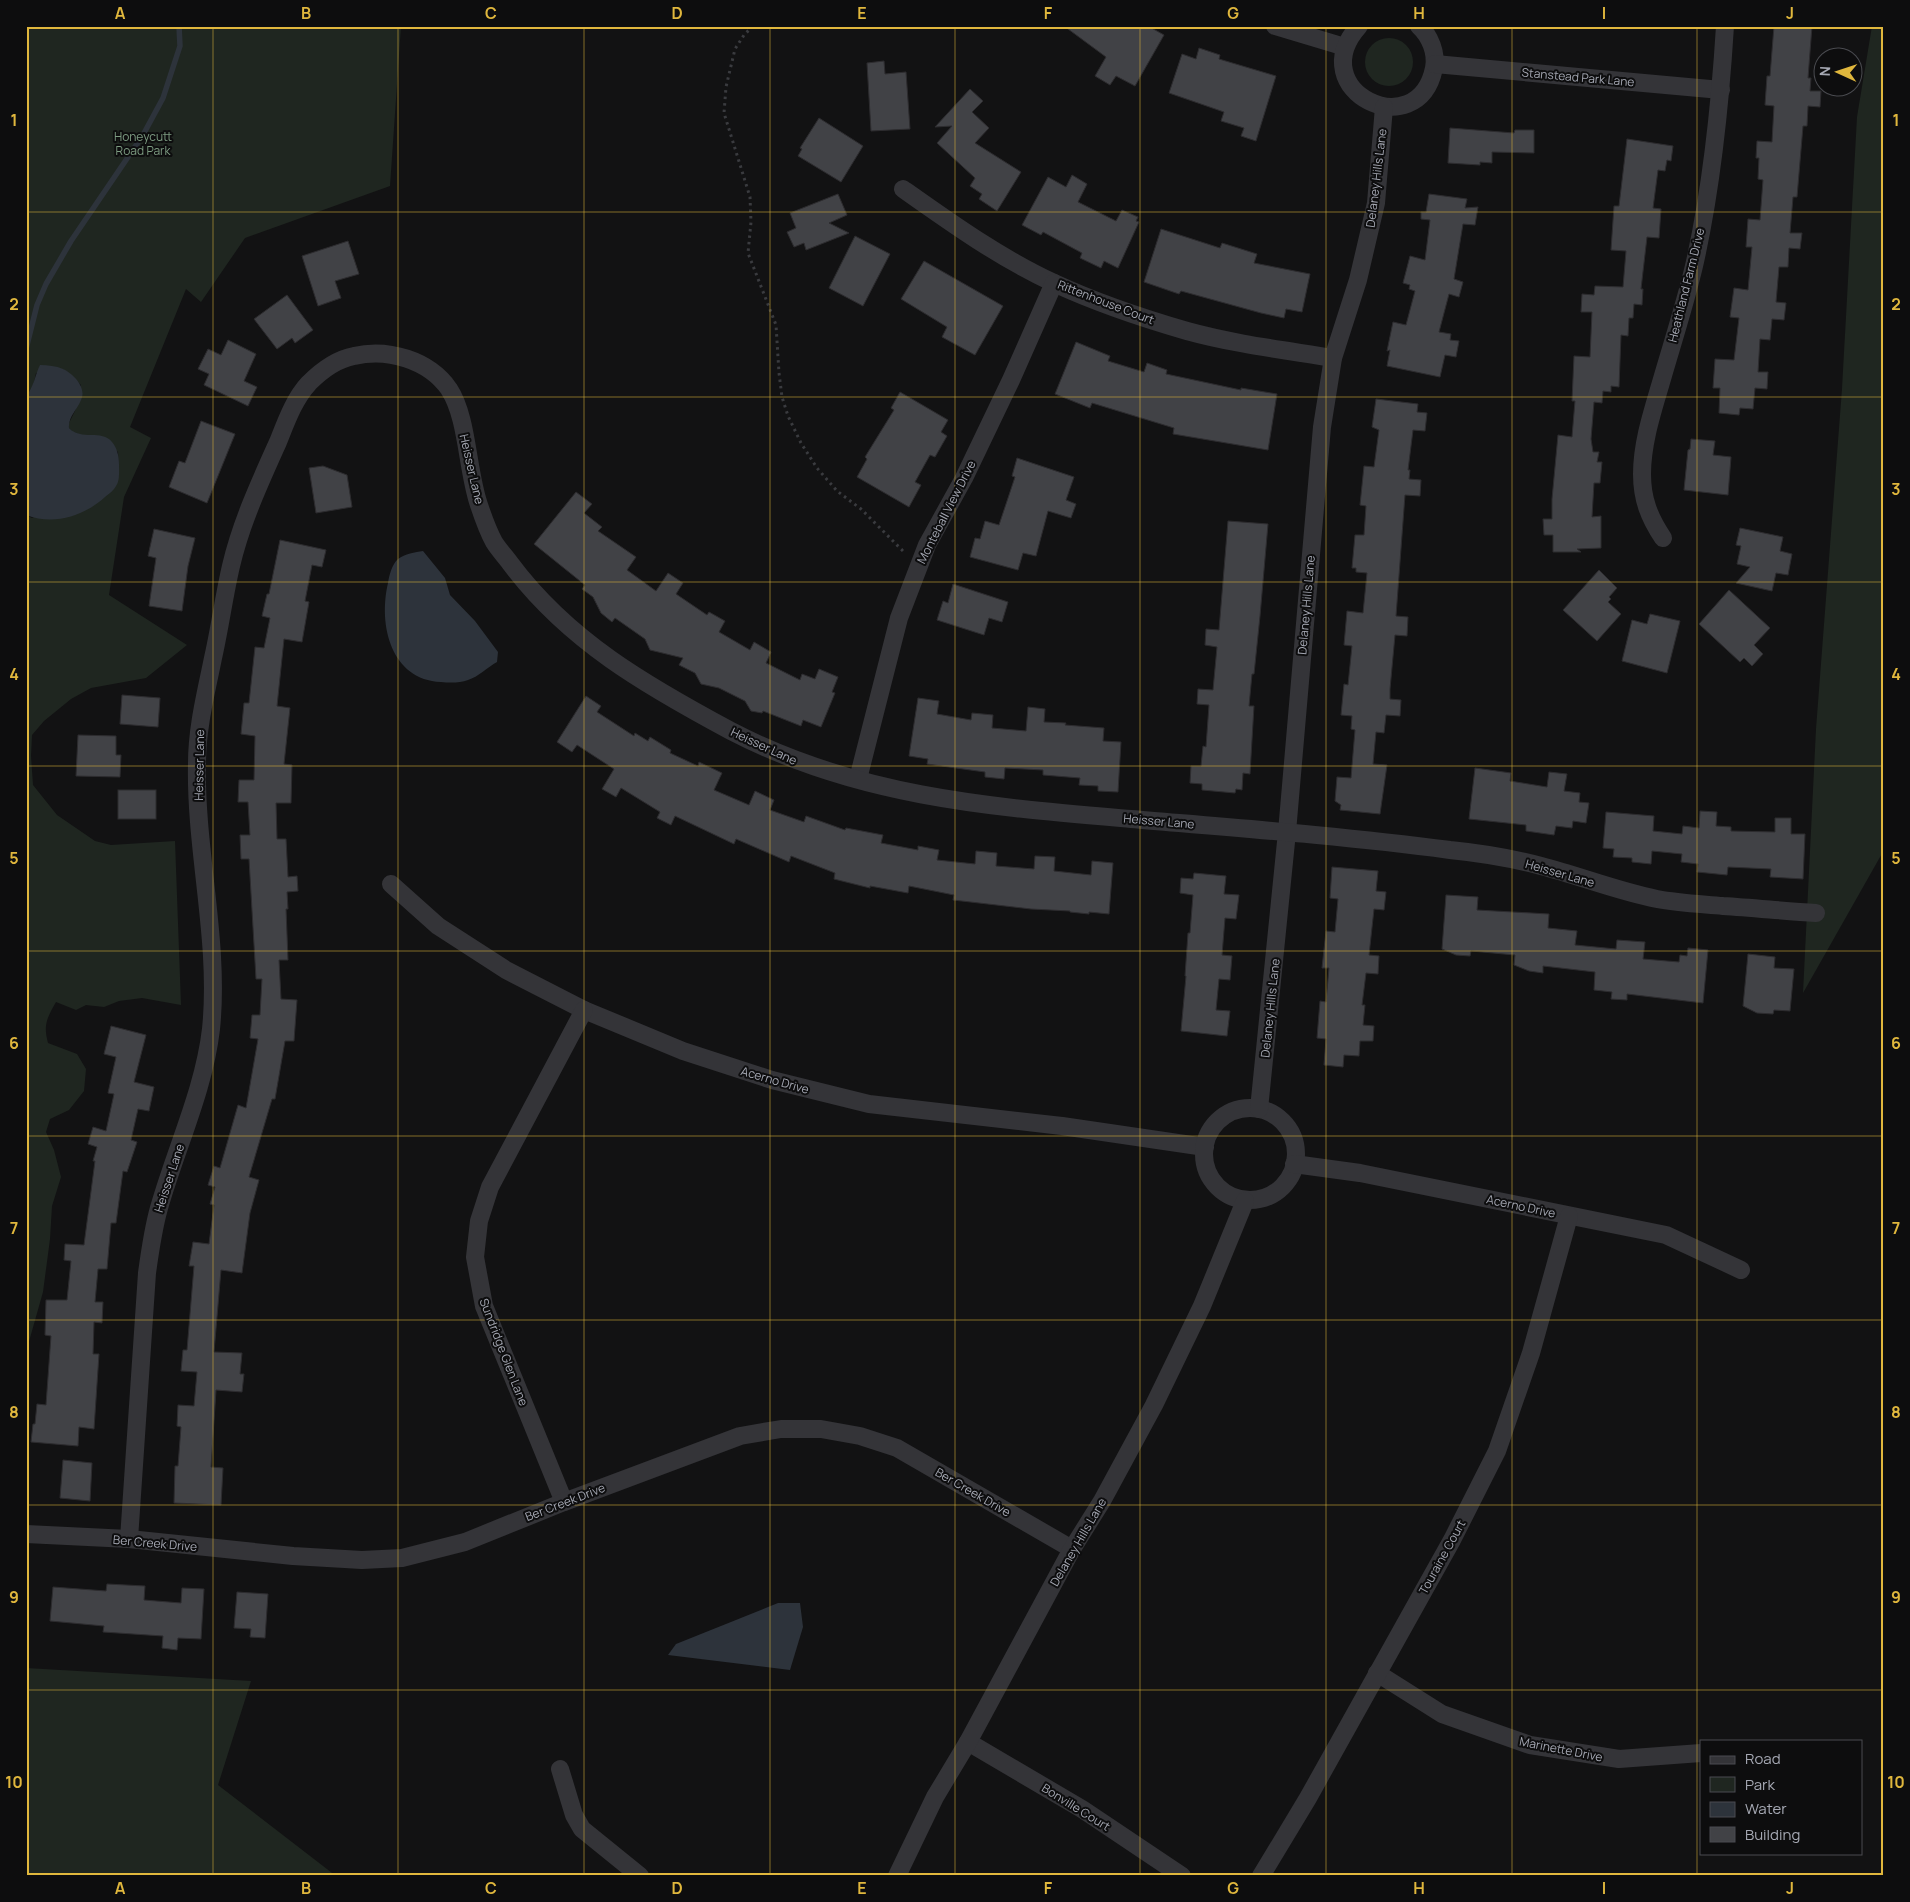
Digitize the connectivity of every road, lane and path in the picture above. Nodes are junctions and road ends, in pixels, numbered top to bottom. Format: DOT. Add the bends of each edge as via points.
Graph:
graph roads {
  1 [pos="753,26"];
  2 [pos="1275,26"];
  3 [pos="1359,26"];
  4 [pos="1419,26"];
  5 [pos="1725,26"];
  6 [pos="1345,48"];
  7 [pos="1435,64"];
  8 [pos="1721,90"];
  9 [pos="1384,107"];
  10 [pos="902,189"];
  11 [pos="1054,283"];
  12 [pos="1333,358"];
  13 [pos="1663,538"];
  14 [pos="903,551"];
  15 [pos="858,779"];
  16 [pos="1287,832"];
  17 [pos="391,884"];
  18 [pos="1816,913"];
  19 [pos="584,1010"];
  20 [pos="1259,1109"];
  21 [pos="1205,1148"];
  22 [pos="1294,1164"];
  23 [pos="1245,1200"];
  24 [pos="1569,1216"];
  25 [pos="1741,1270"];
  26 [pos="564,1502"];
  27 [pos="26,1534"];
  28 [pos="129,1539"];
  29 [pos="1072,1549"];
  30 [pos="1377,1673"];
  31 [pos="968,1742"];
  32 [pos="1700,1753"];
  33 [pos="560,1769"];
  34 [pos="640,1876"];
  35 [pos="897,1876"];
  36 [pos="1182,1876"];
  37 [pos="1261,1876"];
  1 -- 14 [label="path" via="736,49 726,87 724,113 750,197 748,254 776,325 782,397 788,416 817,468 837,491 861,509"];
  2 -- 6 [label="street"];
  3 -- 6 [label="street"];
  4 -- 7 [label="street" via="1430,39"];
  5 -- 8 [label="street, Heathland Farm Drive"];
  6 -- 9 [label="street" via="1343,63 1347,79 1356,93"];
  7 -- 8 [label="street, Stanstead Park Lane"];
  7 -- 9 [label="street" via="1432,79 1424,91 1412,101"];
  8 -- 13 [label="street, Heathland Farm Drive" via="1694,266 1645,446 1642,475 1645,500 1651,519"];
  9 -- 12 [label="street, Delaney Hills Lane" via="1376,203 1358,280"];
  10 -- 11 [label="street, Rittenhouse Court" via="977,240"];
  11 -- 12 [label="street, Rittenhouse Court" via="1132,314 1189,331"];
  11 -- 15 [label="street, Monteball View Drive" via="964,478 927,545 899,618"];
  12 -- 16 [label="street, Delaney Hills Lane" via="1322,427"];
  15 -- 16 [label="street, Heisser Lane" via="914,794 977,805"];
  15 -- 28 [label="street, Heisser Lane" via="800,762 680,704 616,665 564,624 528,587 494,542 477,499 461,420 452,393 424,365 403,357 358,354 333,365 308,384 283,429 242,530 232,563 200,723 196,759 197,800 209,924 212,1018 209,1048 151,1241"];
  16 -- 18 [label="street, Heisser Lane" via="1506,858 1663,901"];
  16 -- 20 [label="street, Delaney Hills Lane"];
  17 -- 19 [label="street, Acerno Drive" via="438,926 506,970"];
  19 -- 21 [label="street, Acerno Drive" via="683,1051 754,1075 869,1104 1062,1126"];
  19 -- 26 [label="street, Sundridge Glen Lane" via="490,1187 479,1221 475,1256 484,1306"];
  20 -- 21 [label="street" via="1246,1108 1221,1119 1212,1129"];
  20 -- 22 [label="street" via="1272,1114 1290,1132 1296,1158"];
  21 -- 23 [label="street" via="1207,1173 1216,1186 1229,1196"];
  22 -- 23 [label="street" via="1284,1185 1273,1194 1260,1200"];
  22 -- 24 [label="street, Acerno Drive" via="1360,1173"];
  23 -- 29 [label="street, Delaney Hills Lane" via="1202,1306 1154,1405"];
  24 -- 25 [label="street, Acerno Drive" via="1666,1235"];
  24 -- 30 [label="street, Touraine Court" via="1530,1353 1497,1451 1452,1540"];
  26 -- 28 [label="street, Ber Creek Drive" via="465,1542 402,1558 362,1560 292,1556"];
  26 -- 29 [label="street, Ber Creek Drive" via="740,1436 781,1429 821,1429 860,1436 897,1448"];
  27 -- 28 [label="street, Ber Creek Drive"];
  29 -- 31 [label="street, Delaney Hills Lane"];
  30 -- 32 [label="street, Marinette Drive" via="1442,1714 1530,1745 1619,1760"];
  30 -- 37 [label="street, Touraine Court"];
  31 -- 35 [label="street, Delaney Hills Lane" via="935,1797"];
  31 -- 36 [label="street, Bonville Court" via="1082,1809"];
  33 -- 34 [label="street" via="574,1815 582,1829"];
}
